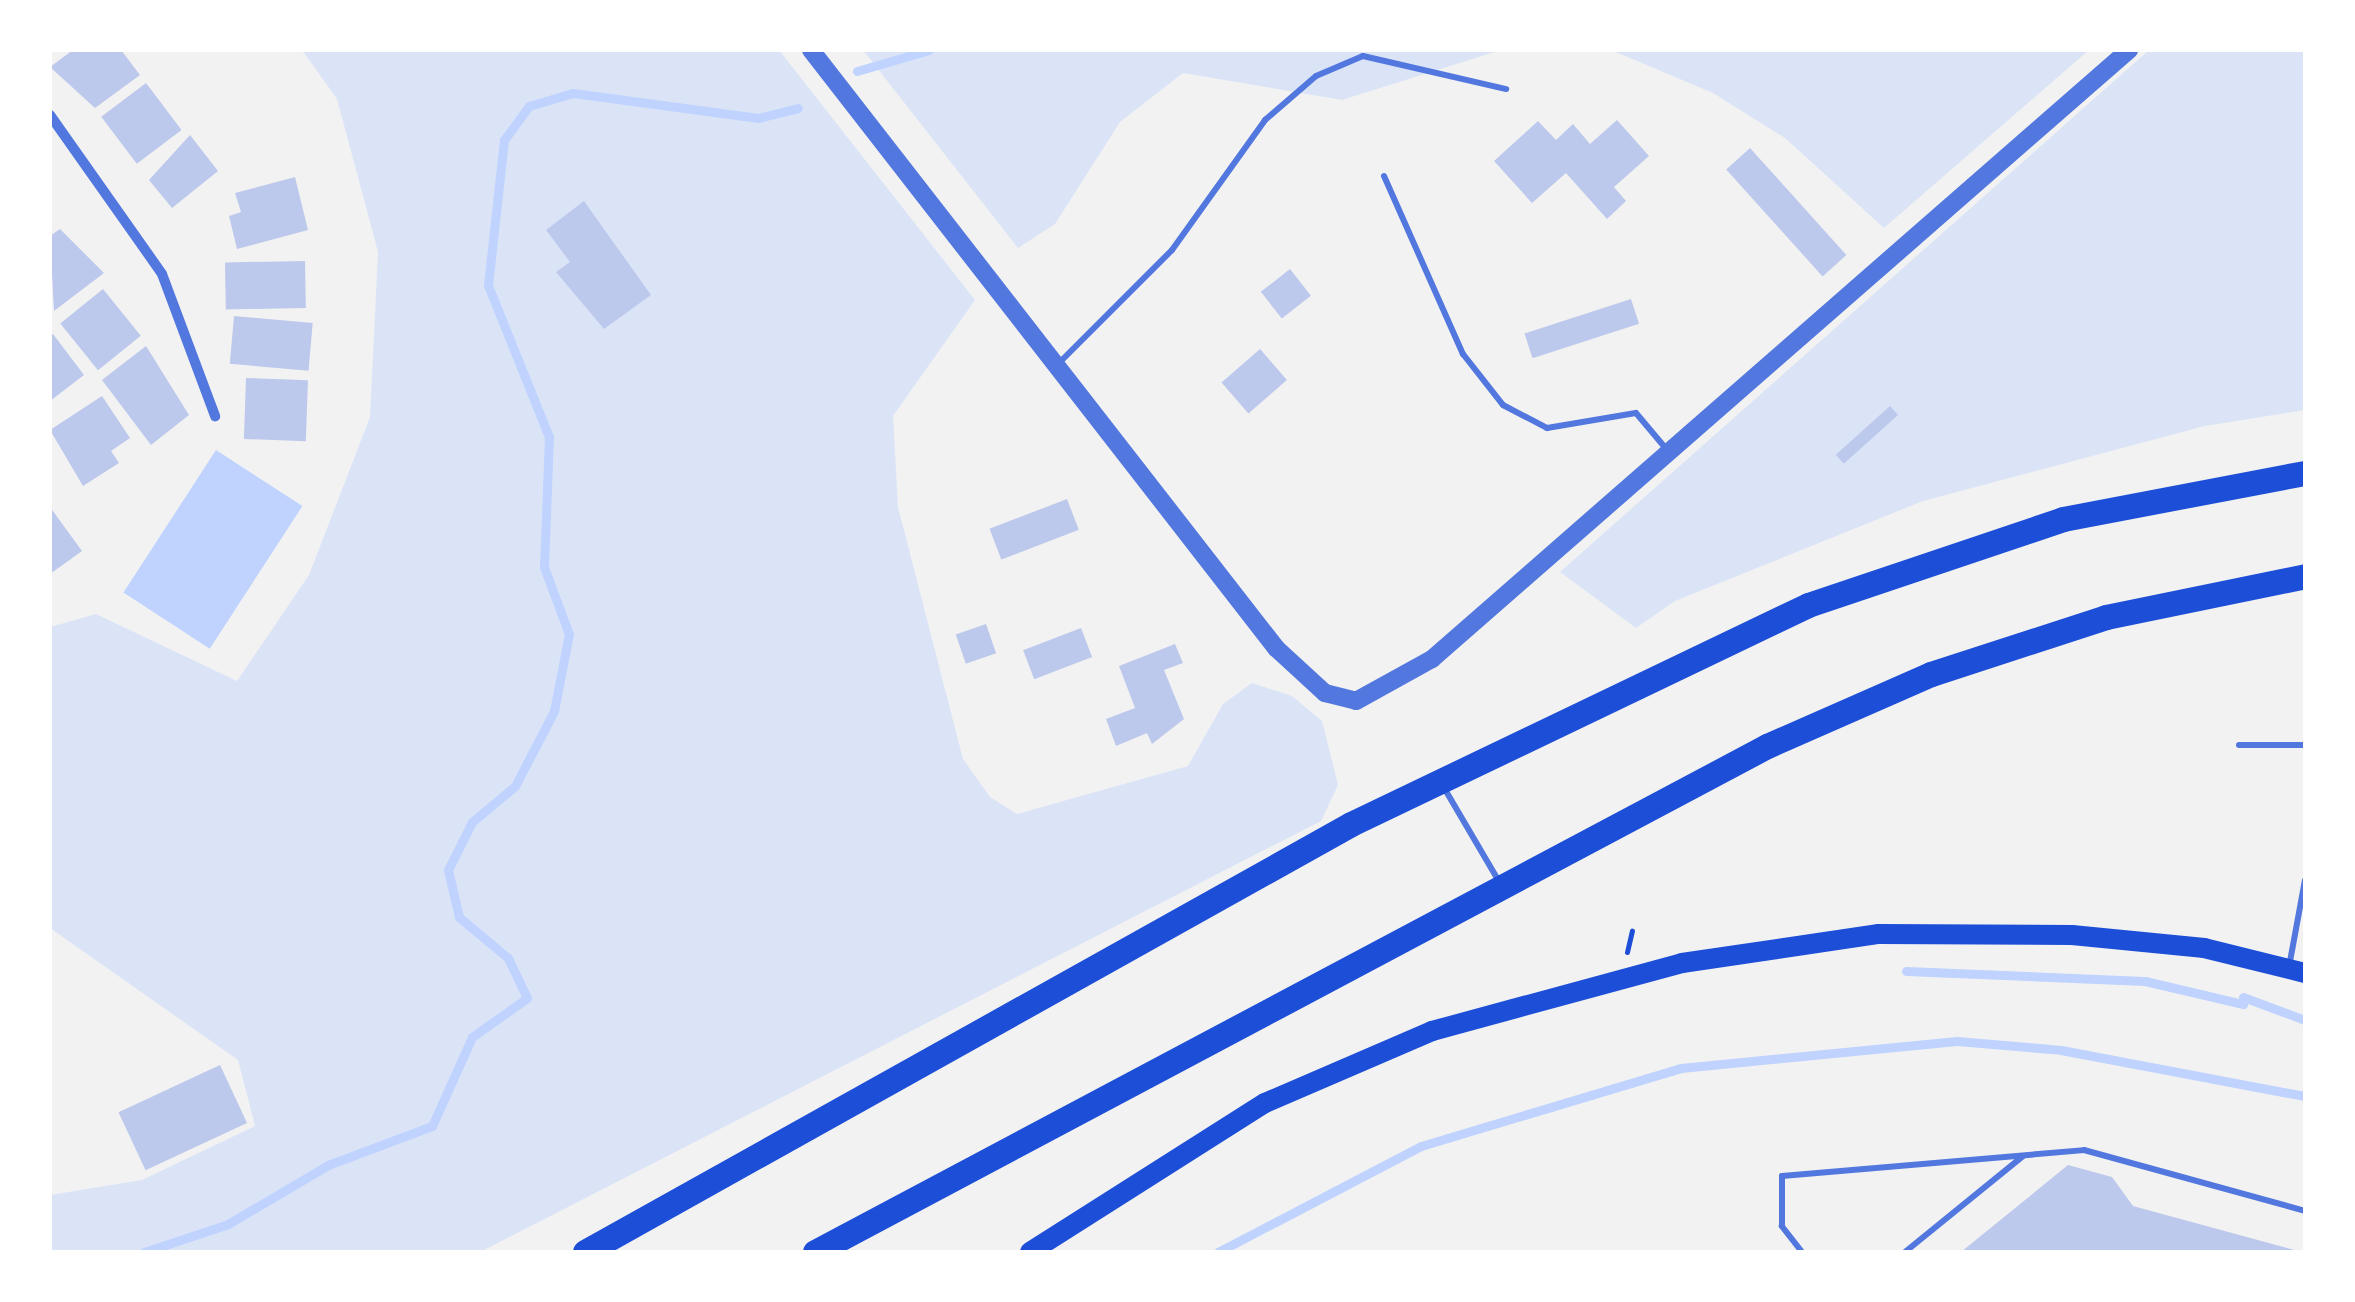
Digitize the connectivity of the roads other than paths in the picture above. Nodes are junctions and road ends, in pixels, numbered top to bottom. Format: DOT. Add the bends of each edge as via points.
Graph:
graph roads {
  1 [pos="811,50"];
  2 [pos="2129,50"];
  3 [pos="1506,89"];
  4 [pos="50,115"];
  5 [pos="1384,176"];
  6 [pos="1058,364"];
  7 [pos="215,416"];
  8 [pos="1668,452"];
  9 [pos="2305,473"];
  10 [pos="2305,576"];
  11 [pos="2239,745"];
  12 [pos="2305,745"];
  13 [pos="1440,781"];
  14 [pos="2305,880"];
  15 [pos="1502,885"];
  16 [pos="2297,971"];
  17 [pos="2024,1155"];
  18 [pos="2305,1211"];
  19 [pos="585,1252"];
  20 [pos="815,1252"];
  21 [pos="1030,1252"];
  22 [pos="1802,1252"];
  23 [pos="1905,1252"];
  1 -- 6 [label="street"];
  2 -- 8 [label="street"];
  3 -- 6 [label="lane" via="1363,56 1316,76 1265,120 1172,250"];
  4 -- 7 [label="street" via="162,274"];
  5 -- 8 [label="lane" via="1463,354 1503,405 1546,428 1636,412"];
  6 -- 8 [label="street" via="1298,674 1356,702 1402,683"];
  9 -- 13 [label="highway" via="2063,519 1808,605"];
  10 -- 15 [label="highway" via="2106,617 1931,674 1767,746"];
  11 -- 12 [label="lane"];
  13 -- 15 [label="lane"];
  13 -- 19 [label="highway" via="1351,824"];
  14 -- 16 [label="lane"];
  15 -- 20 [label="highway"];
  16 -- 21 [label="main road" via="2204,948 2072,935 1878,934 1682,963 1432,1031 1266,1103"];
  17 -- 18 [label="lane" via="2084,1150"];
  17 -- 22 [label="lane" via="1782,1176 1782,1226"];
  17 -- 23 [label="lane"];
}
